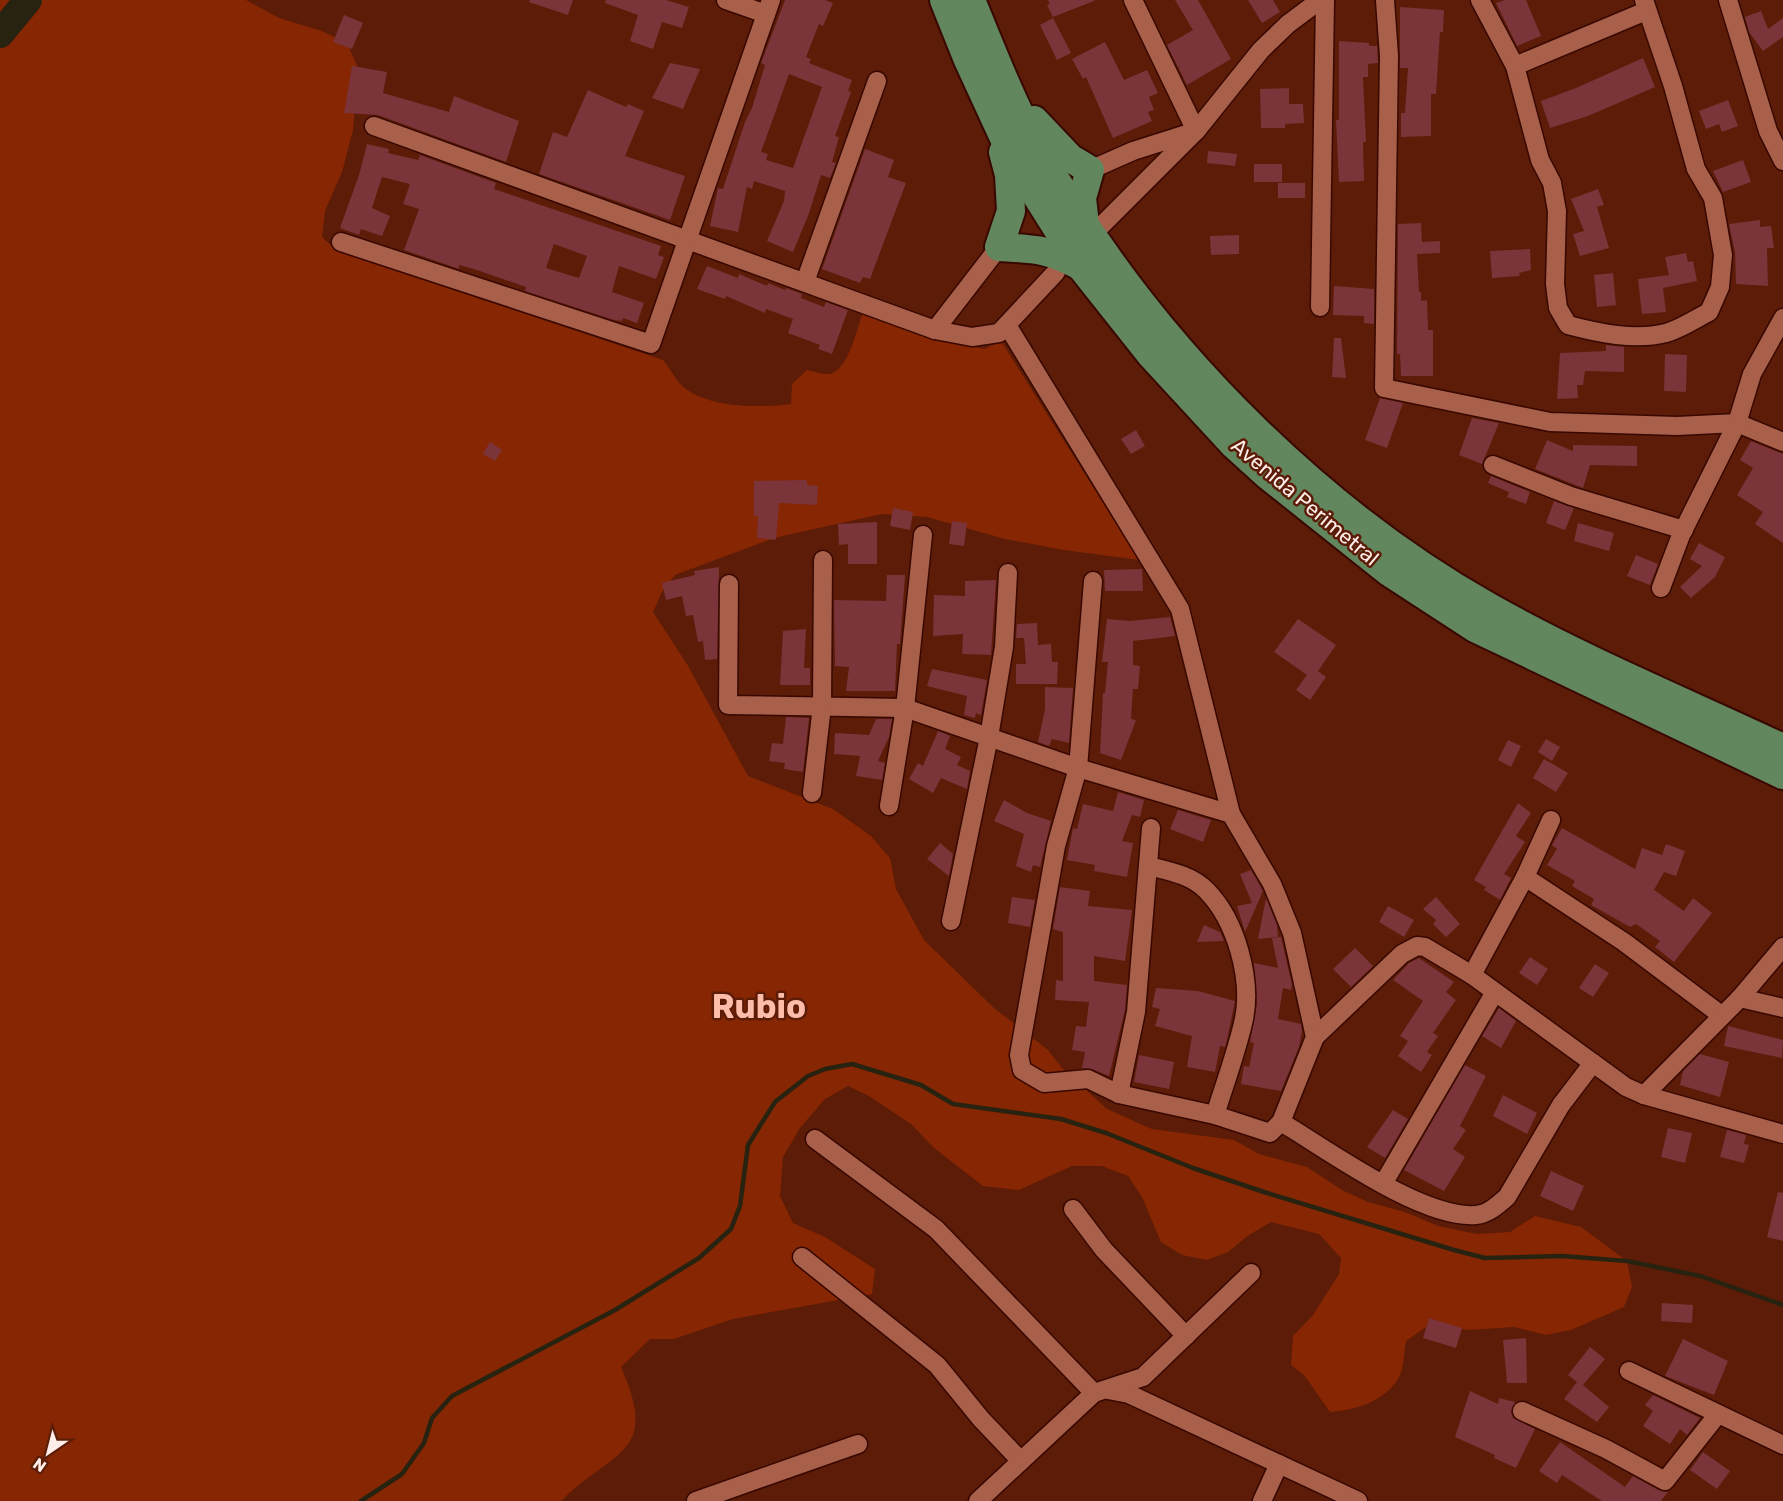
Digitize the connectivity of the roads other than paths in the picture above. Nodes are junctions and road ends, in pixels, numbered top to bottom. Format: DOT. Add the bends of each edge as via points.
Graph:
graph roads {
  1 [pos="726,0"];
  2 [pos="944,0"];
  3 [pos="971,0"];
  4 [pos="1320,0"];
  5 [pos="1325,0"];
  6 [pos="1385,0"];
  7 [pos="1480,0"];
  8 [pos="1728,0"];
  9 [pos="1136,1"];
  10 [pos="1645,5"];
  11 [pos="769,7"];
  12 [pos="1515,66"];
  13 [pos="877,81"];
  14 [pos="1010,91"];
  15 [pos="995,117"];
  16 [pos="374,126"];
  17 [pos="1196,131"];
  18 [pos="1783,161"];
  19 [pos="1090,170"];
  20 [pos="1094,225"];
  21 [pos="687,239"];
  22 [pos="341,242"];
  23 [pos="999,247"];
  24 [pos="1069,270"];
  25 [pos="806,282"];
  26 [pos="1320,307"];
  27 [pos="1783,318"];
  28 [pos="1007,325"];
  29 [pos="935,330"];
  30 [pos="1737,423"];
  31 [pos="1783,442"];
  32 [pos="1493,465"];
  33 [pos="1684,530"];
  34 [pos="922,535"];
  35 [pos="823,560"];
  36 [pos="1008,573"];
  37 [pos="1093,581"];
  38 [pos="729,584"];
  39 [pos="1661,588"];
  40 [pos="822,706"];
  41 [pos="905,708"];
  42 [pos="990,737"];
  43 [pos="1783,748"];
  44 [pos="1078,768"];
  45 [pos="1783,775"];
  46 [pos="812,793"];
  47 [pos="889,806"];
  48 [pos="1231,814"];
  49 [pos="1551,820"];
  50 [pos="1151,828"];
  51 [pos="1149,866"];
  52 [pos="1525,877"];
  53 [pos="951,921"];
  54 [pos="1783,948"];
  55 [pos="1472,975"];
  56 [pos="1495,992"];
  57 [pos="1740,998"];
  58 [pos="1783,1008"];
  59 [pos="1721,1015"];
  60 [pos="1315,1037"];
  61 [pos="1593,1063"];
  62 [pos="1119,1094"];
  63 [pos="1644,1095"];
  64 [pos="1215,1115"];
  65 [pos="1281,1122"];
  66 [pos="1783,1134"];
  67 [pos="815,1139"];
  68 [pos="1383,1184"];
  69 [pos="1073,1209"];
  70 [pos="802,1257"];
  71 [pos="1251,1273"];
  72 [pos="1186,1336"];
  73 [pos="1629,1371"];
  74 [pos="1101,1391"];
  75 [pos="1522,1411"];
  76 [pos="1718,1414"];
  77 [pos="858,1444"];
  78 [pos="1783,1445"];
  79 [pos="1022,1461"];
  80 [pos="1279,1464"];
  81 [pos="696,1501"];
  82 [pos="978,1501"];
  83 [pos="1262,1501"];
  84 [pos="1358,1501"];
  1 -- 11 [label="street"];
  2 -- 15 [label="main road, Avenida Perimetral"];
  3 -- 14 [label="main road, Avenida Perimetral"];
  4 -- 17 [label="street" via="1261,50"];
  5 -- 26 [label="street"];
  6 -- 30 [label="street" via="1389,56 1384,388 1550,422 1677,426"];
  7 -- 12 [label="street"];
  8 -- 18 [label="street" via="1767,131"];
  9 -- 17 [label="street"];
  10 -- 12 [label="street"];
  10 -- 12 [label="street" via="1696,169 1713,198 1723,255 1720,287 1709,312 1666,333 1599,333 1568,326 1558,308 1555,284 1557,211 1552,183 1540,160"];
  11 -- 21 [label="street"];
  13 -- 25 [label="street"];
  14 -- 19 [label="main road" via="1046,135 1070,158"];
  14 -- 20 [label="main road, Avenida Perimetral" via="1036,148"];
  15 -- 23 [label="main road" via="1009,175 1011,211"];
  15 -- 24 [label="main road, Avenida Perimetral"];
  16 -- 21 [label="street"];
  17 -- 19 [label="street"];
  17 -- 20 [label="street"];
  19 -- 20 [label="main road" via="1082,198"];
  20 -- 43 [label="main road, Avenida Perimetral" via="1103,253 1170,339 1252,427 1322,489 1403,551 1488,606"];
  21 -- 22 [label="street" via="651,344"];
  21 -- 25 [label="street"];
  23 -- 24 [label="main road" via="1042,249 1058,254"];
  23 -- 29 [label="street"];
  24 -- 28 [label="street"];
  24 -- 45 [label="main road, Avenida Perimetral" via="1234,445 1389,572 1475,628"];
  25 -- 29 [label="street"];
  27 -- 30 [label="street" via="1752,374"];
  28 -- 29 [label="street" via="999,333 972,337"];
  28 -- 48 [label="street" via="1179,609"];
  30 -- 31 [label="street"];
  30 -- 33 [label="street"];
  32 -- 33 [label="street" via="1572,496"];
  33 -- 39 [label="street"];
  34 -- 41 [label="street"];
  35 -- 40 [label="street"];
  36 -- 42 [label="street" via="1004,647"];
  37 -- 44 [label="street"];
  38 -- 40 [label="street" via="728,705"];
  40 -- 41 [label="street"];
  40 -- 46 [label="street"];
  41 -- 42 [label="street"];
  41 -- 47 [label="street"];
  42 -- 44 [label="street"];
  42 -- 53 [label="street"];
  44 -- 48 [label="street"];
  44 -- 62 [label="street" via="1056,846 1019,1056 1022,1070 1044,1083 1088,1079"];
  48 -- 60 [label="street" via="1272,884 1292,933"];
  49 -- 52 [label="street"];
  50 -- 51 [label="street"];
  51 -- 62 [label="street" via="1136,1012"];
  51 -- 64 [label="street" via="1182,875 1206,890 1223,912 1243,968 1244,1018"];
  52 -- 55 [label="street"];
  52 -- 59 [label="street" via="1624,942"];
  54 -- 57 [label="street"];
  55 -- 56 [label="street"];
  55 -- 60 [label="street" via="1425,947 1410,949"];
  56 -- 61 [label="street"];
  56 -- 68 [label="street"];
  57 -- 58 [label="street"];
  57 -- 59 [label="street"];
  59 -- 63 [label="street"];
  60 -- 65 [label="street"];
  61 -- 63 [label="street"];
  61 -- 68 [label="street" via="1561,1105 1507,1197 1495,1208 1479,1215 1456,1215"];
  62 -- 64 [label="street"];
  63 -- 66 [label="street"];
  64 -- 65 [label="street" via="1270,1133"];
  65 -- 68 [label="street"];
  67 -- 74 [label="street" via="936,1229"];
  69 -- 72 [label="street" via="1104,1250"];
  70 -- 79 [label="street" via="937,1365"];
  71 -- 72 [label="street"];
  72 -- 74 [label="street" via="1143,1377"];
  73 -- 76 [label="street"];
  74 -- 79 [label="street"];
  74 -- 80 [label="street" via="1129,1394"];
  75 -- 76 [label="street" via="1665,1481"];
  76 -- 78 [label="street"];
  77 -- 81 [label="street"];
  79 -- 82 [label="street"];
  80 -- 83 [label="street"];
  80 -- 84 [label="street"];
}
